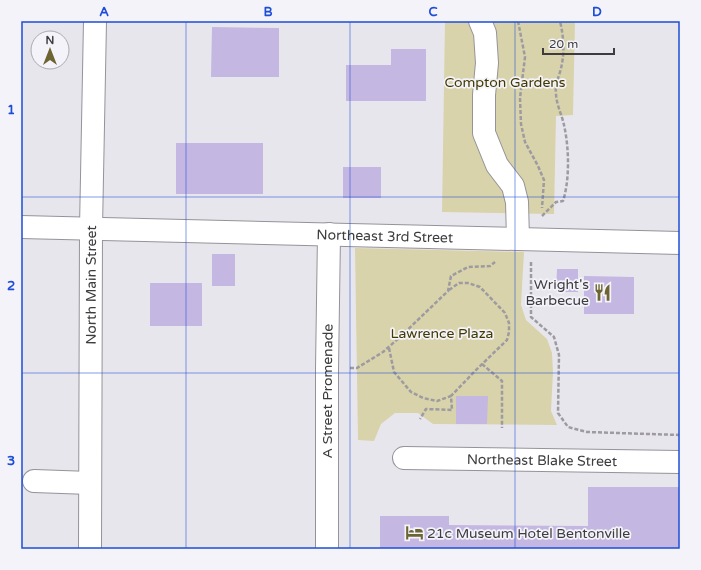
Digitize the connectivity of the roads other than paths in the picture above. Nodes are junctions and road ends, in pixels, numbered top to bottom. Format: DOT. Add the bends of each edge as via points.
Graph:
graph roads {
  1 [pos="95,21"];
  2 [pos="480,21"];
  3 [pos="21,227"];
  4 [pos="90,228"];
  5 [pos="329,234"];
  6 [pos="518,239"];
  7 [pos="680,243"];
  8 [pos="404,458"];
  9 [pos="680,462"];
  10 [pos="34,481"];
  11 [pos="90,483"];
  12 [pos="90,549"];
  13 [pos="327,549"];
  1 -- 4 [label="street, North Main Street"];
  2 -- 6 [label="street" via="485,34 487,63 484,133 497,165 513,186 517,202"];
  3 -- 4 [label="street, Northeast 3rd Street"];
  4 -- 5 [label="street, Northeast 3rd Street"];
  4 -- 11 [label="street, North Main Street"];
  5 -- 6 [label="street, Northeast 3rd Street"];
  5 -- 13 [label="street, A Street Promenade"];
  6 -- 7 [label="street, Northeast 3rd Street"];
  8 -- 9 [label="street, Northeast Blake Street"];
  10 -- 11 [label="street"];
  11 -- 12 [label="street, North Main Street"];
}
